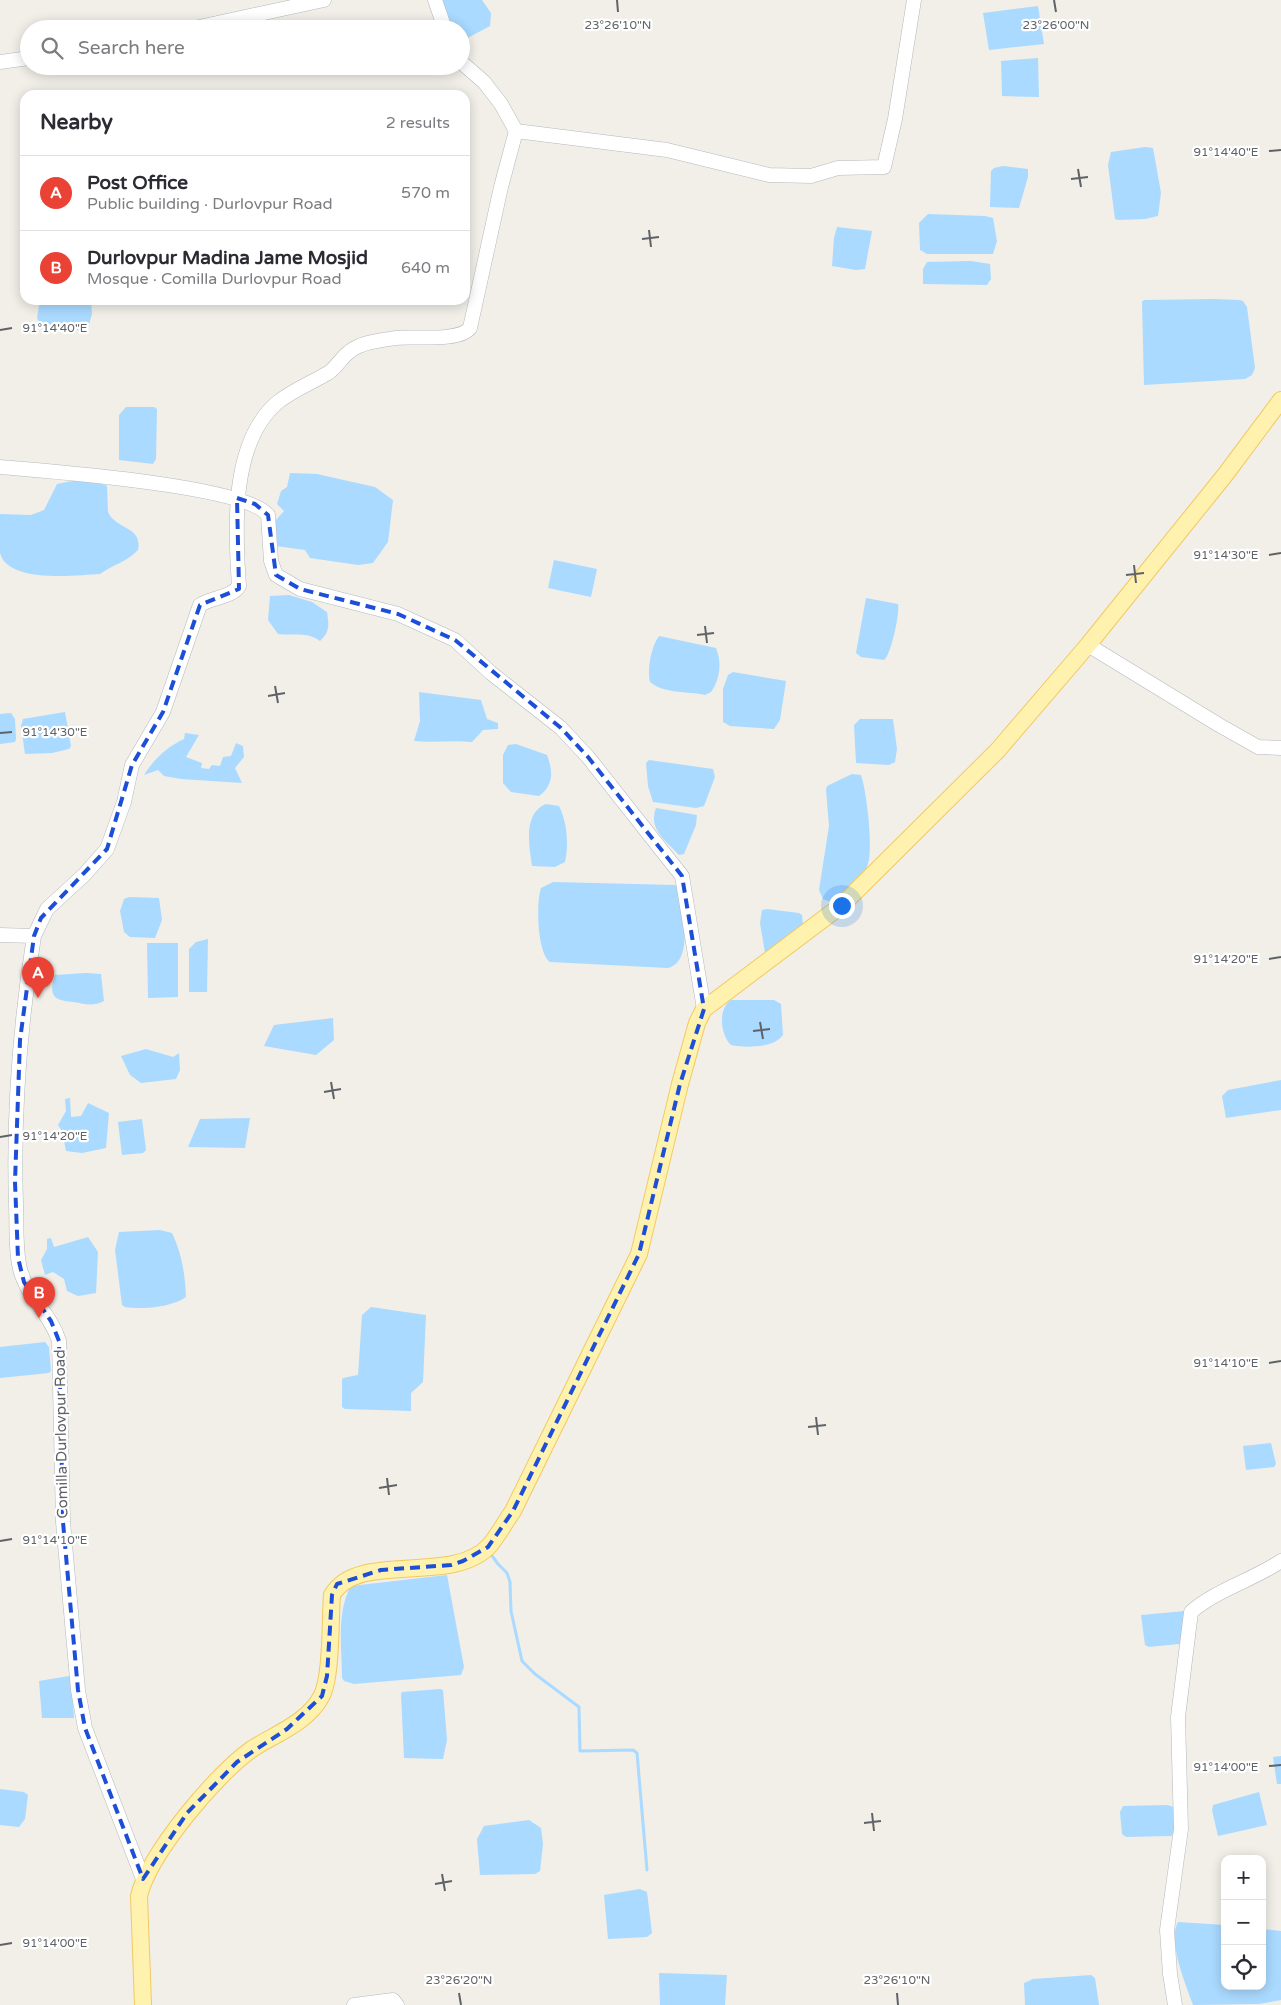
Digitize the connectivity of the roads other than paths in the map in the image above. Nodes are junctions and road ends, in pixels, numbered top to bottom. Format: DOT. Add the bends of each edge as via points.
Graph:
graph roads {
  1 [pos="324,0"];
  2 [pos="435,0"];
  3 [pos="914,0"];
  4 [pos="232,20"];
  5 [pos="442,20"];
  6 [pos="20,59"];
  7 [pos="0,62"];
  8 [pos="470,70"];
  9 [pos="516,131"];
  10 [pos="1281,400"];
  11 [pos="0,468"];
  12 [pos="238,498"];
  13 [pos="1088,645"];
  14 [pos="1281,748"];
  15 [pos="0,935"];
  16 [pos="34,936"];
  17 [pos="704,1009"];
  18 [pos="1281,1561"];
  19 [pos="143,1879"];
  20 [pos="143,2005"];
  21 [pos="354,2005"];
  22 [pos="397,2005"];
  23 [pos="1175,2005"];
  1 -- 4 [label="street"];
  2 -- 5 [label="street"];
  3 -- 9 [label="street" via="884,167 838,168 810,176 769,175 667,150"];
  6 -- 7 [label="street"];
  8 -- 9 [label="street" via="501,104"];
  9 -- 12 [label="street" via="470,328 457,336 397,338 364,344 350,351 330,372 290,393 271,411 250,444"];
  10 -- 13 [label="main road"];
  11 -- 12 [label="street" via="92,474"];
  12 -- 16 [label="street, Comilla Durlovpur Road" via="239,586 232,593 200,604 163,712 132,765 124,802 107,849 47,909"];
  12 -- 17 [label="street" via="256,504 268,515 271,561 276,575 300,589 398,614 455,640 561,728 594,764 682,876"];
  13 -- 14 [label="street" via="1218,726 1258,747"];
  13 -- 17 [label="main road" via="998,750 842,905"];
  15 -- 16 [label="street"];
  16 -- 19 [label="street, Comilla Durlovpur Road" via="20,1040 16,1182 18,1258 24,1282 51,1321 59,1341 64,1532 75,1669 85,1728"];
  17 -- 19 [label="main road" via="680,1084 640,1254 513,1511 488,1547 463,1561 451,1565 381,1570 338,1584 332,1595 327,1676 322,1696 287,1729 252,1749 230,1768 187,1813"];
  18 -- 23 [label="street" via="1191,1612 1178,1717 1181,1829 1167,1930"];
  19 -- 20 [label="main road" via="139,1896"];
  21 -- 22 [label="street" via="393,2000"];
}
